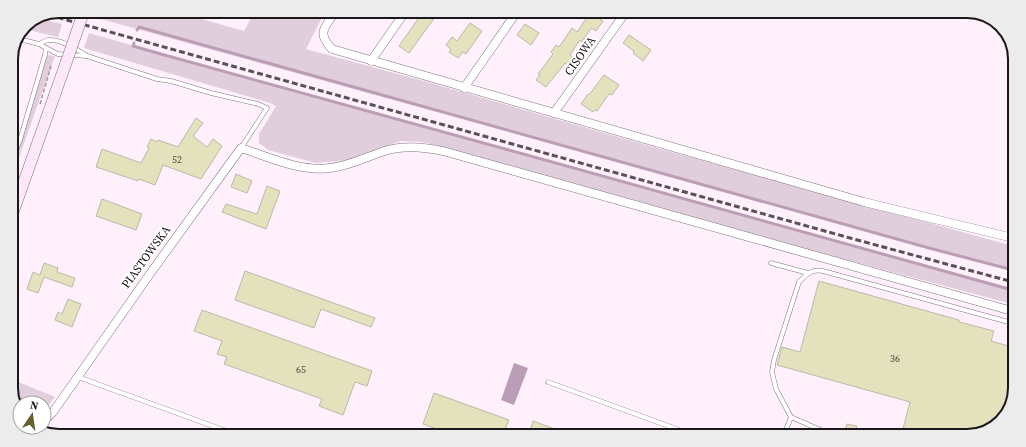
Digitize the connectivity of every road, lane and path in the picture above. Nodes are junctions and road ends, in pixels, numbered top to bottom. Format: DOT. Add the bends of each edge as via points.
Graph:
graph roads {
  1 [pos="82,18"];
  2 [pos="331,18"];
  3 [pos="401,18"];
  4 [pos="513,18"];
  5 [pos="621,18"];
  6 [pos="23,39"];
  7 [pos="38,44"];
  8 [pos="46,48"];
  9 [pos="87,56"];
  10 [pos="372,61"];
  11 [pos="51,66"];
  12 [pos="464,88"];
  13 [pos="40,102"];
  14 [pos="554,113"];
  15 [pos="18,145"];
  16 [pos="241,148"];
  17 [pos="18,198"];
  18 [pos="1008,237"];
  19 [pos="771,262"];
  20 [pos="808,273"];
  21 [pos="1008,310"];
  22 [pos="1008,322"];
  23 [pos="78,377"];
  24 [pos="548,382"];
  25 [pos="52,413"];
  26 [pos="791,417"];
  27 [pos="221,429"];
  28 [pos="677,429"];
  29 [pos="786,429"];
  30 [pos="818,429"];
  1 -- 17 [label="street, bridge"];
  2 -- 10 [label="street" via="324,29 325,42 332,49"];
  3 -- 10 [label="street"];
  4 -- 12 [label="street"];
  5 -- 14 [label="street, CISOWA"];
  6 -- 7 [label="lane"];
  7 -- 8 [label="lane"];
  7 -- 9 [label="lane" via="48,40 59,42"];
  8 -- 9 [label="lane" via="58,54"];
  8 -- 15 [label="lane"];
  9 -- 16 [label="lane, PIASTOWSKA" via="157,79 267,108"];
  10 -- 12 [label="street"];
  11 -- 13 [label="path"];
  12 -- 14 [label="street"];
  14 -- 18 [label="street" via="864,202"];
  16 -- 21 [label="street" via="314,169 345,166 389,150 403,148 442,151"];
  16 -- 23 [label="street, PIASTOWSKA"];
  19 -- 20 [label="lane"];
  20 -- 22 [label="lane" via="823,271"];
  20 -- 26 [label="lane" via="799,282 772,372 776,389"];
  23 -- 25 [label="street, PIASTOWSKA"];
  23 -- 27 [label="lane"];
  24 -- 28 [label="lane"];
  26 -- 29 [label="lane"];
  26 -- 30 [label="lane"];
}
